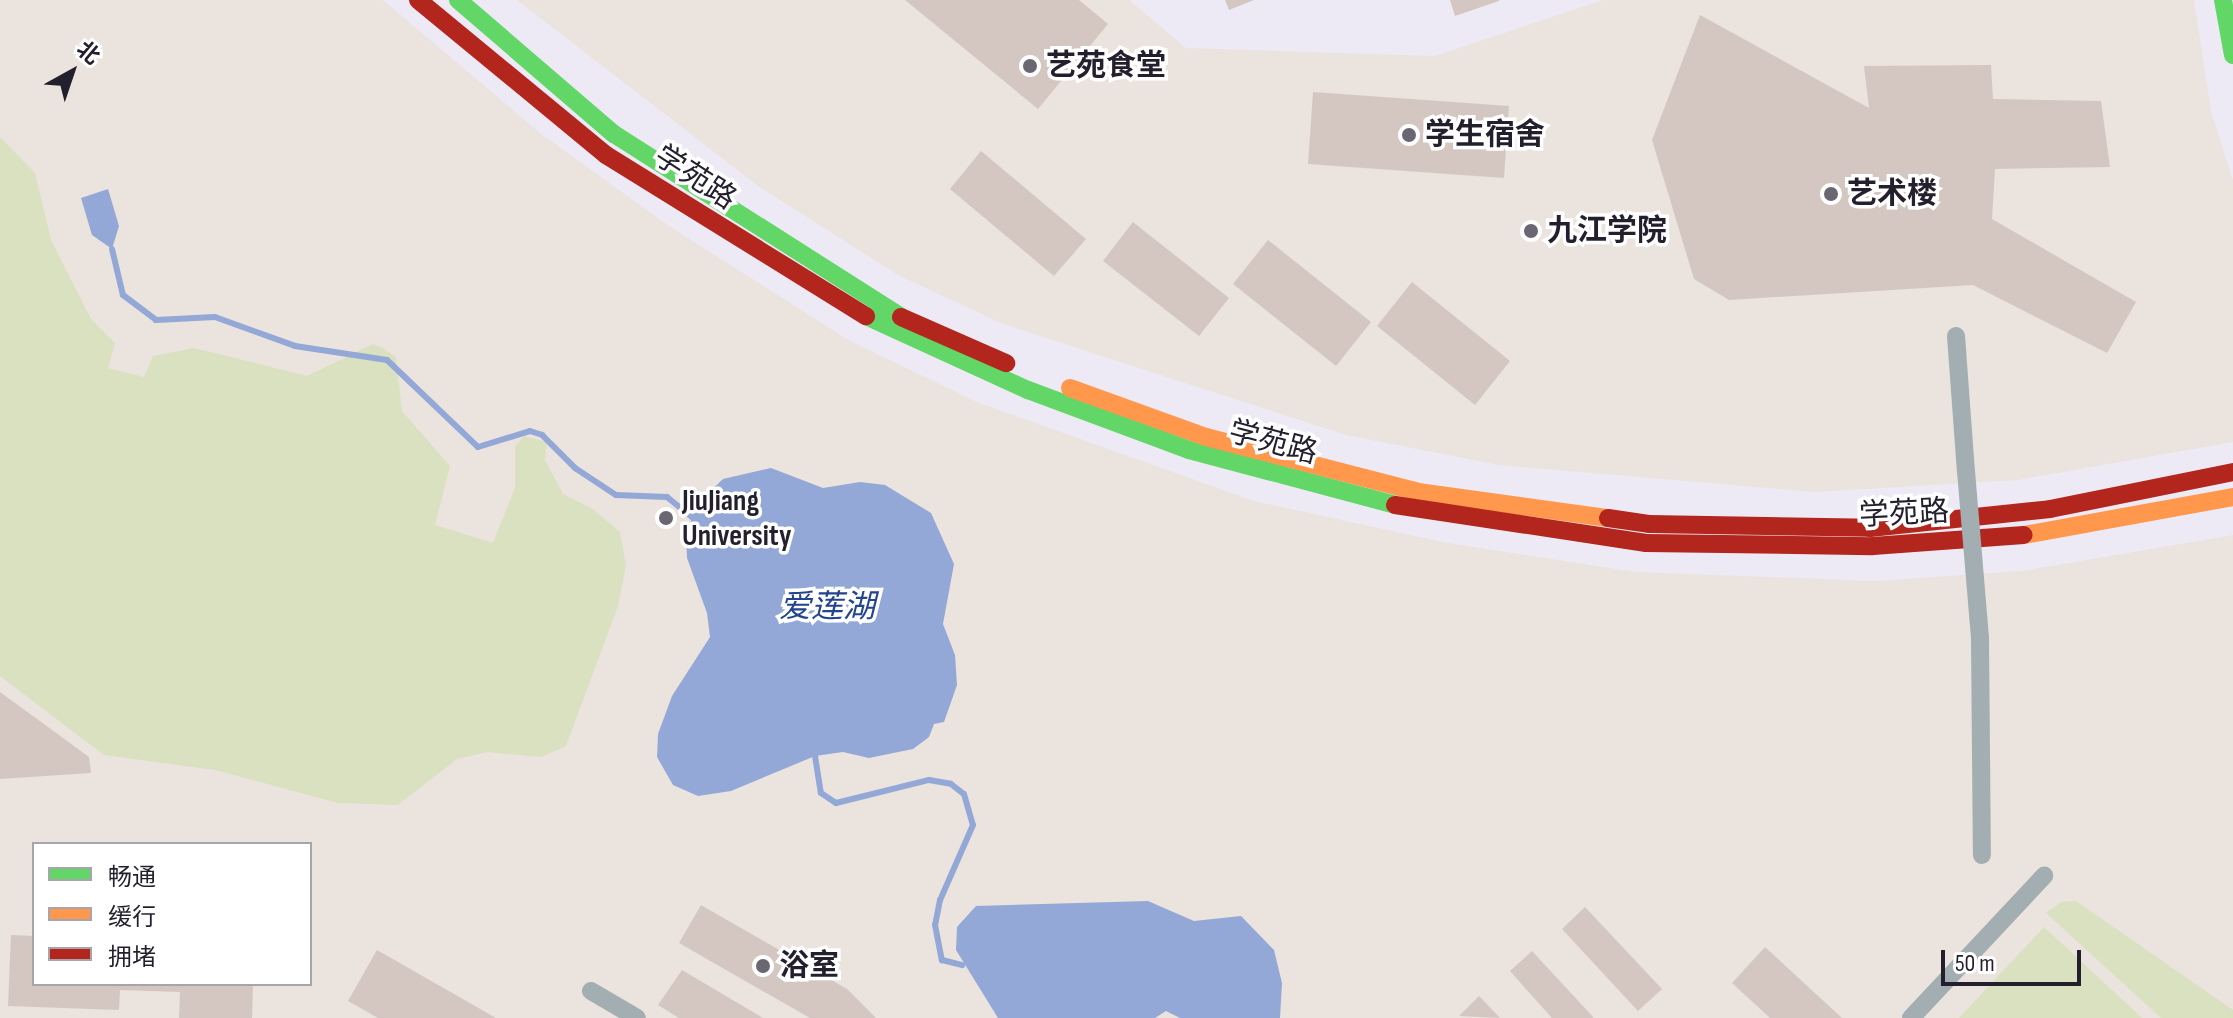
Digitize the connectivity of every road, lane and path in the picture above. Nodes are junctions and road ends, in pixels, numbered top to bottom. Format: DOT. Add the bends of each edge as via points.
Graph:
graph roads {
  1 [pos="418,0"];
  2 [pos="458,0"];
  3 [pos="2223,0"];
  4 [pos="2233,55"];
  5 [pos="1956,336"];
  6 [pos="2233,472"];
  7 [pos="2233,497"];
  8 [pos="1982,855"];
  9 [pos="2044,876"];
  10 [pos="591,991"];
  11 [pos="637,1018"];
  12 [pos="1911,1018"];
  1 -- 7 [label="street, 学苑路" via="606,155 820,291 896,333 1015,385 1189,450 1417,511 1646,543 1873,546 2037,534"];
  2 -- 6 [label="street, 学苑路" via="614,134 899,316 1037,377 1206,437 1418,492 1649,524 1870,528 2050,509"];
  3 -- 4 [label="street"];
  5 -- 8 [label="street, bridge" via="1980,638"];
  9 -- 12 [label="street"];
  10 -- 11 [label="street"];
}
